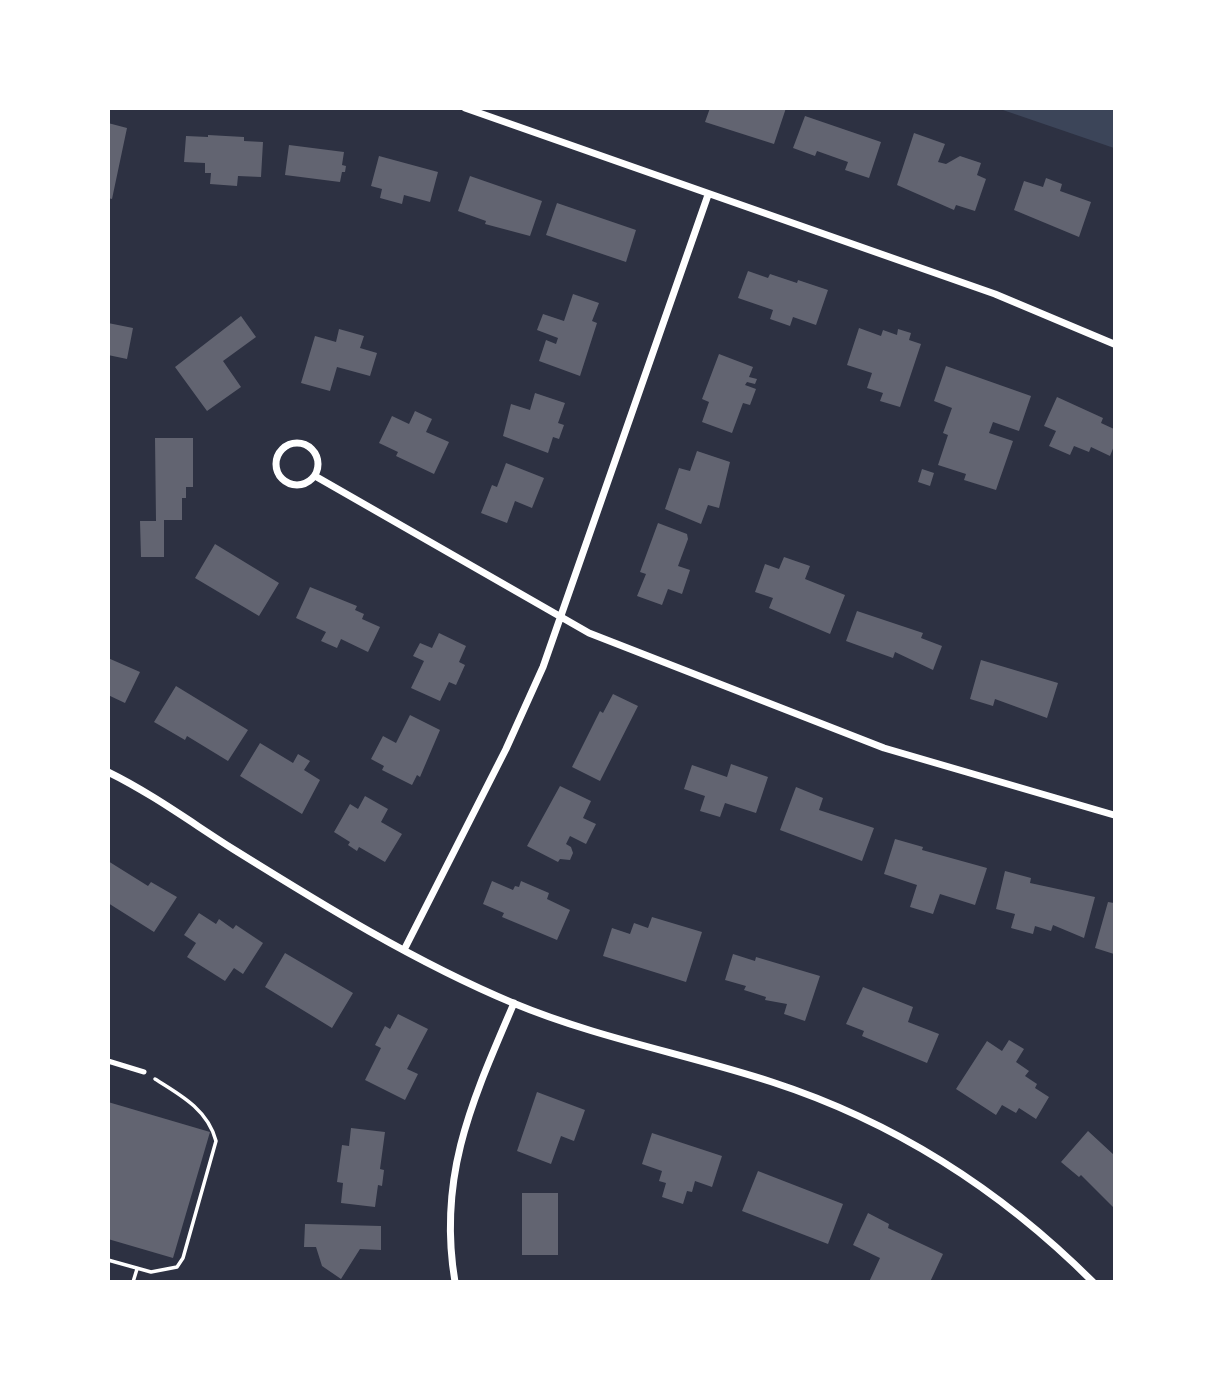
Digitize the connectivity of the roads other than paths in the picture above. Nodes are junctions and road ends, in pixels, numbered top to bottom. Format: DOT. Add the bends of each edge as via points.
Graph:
graph roads {
  1 [pos="466,108"];
  2 [pos="708,195"];
  3 [pos="1115,344"];
  4 [pos="315,476"];
  5 [pos="560,619"];
  6 [pos="108,772"];
  7 [pos="1115,815"];
  8 [pos="404,950"];
  9 [pos="514,1003"];
  10 [pos="108,1061"];
  11 [pos="144,1072"];
  12 [pos="455,1282"];
  13 [pos="1093,1282"];
  1 -- 2 [label="street"];
  2 -- 3 [label="street" via="995,294"];
  2 -- 5 [label="street"];
  4 -- 4 [label="street" via="317,456 308,445 288,444 278,454 276,468 283,480 296,485"];
  4 -- 5 [label="street"];
  5 -- 7 [label="street" via="884,748"];
  5 -- 8 [label="street" via="525,710"];
  6 -- 8 [label="street"];
  8 -- 9 [label="street"];
  9 -- 12 [label="street" via="471,1104 455,1160 449,1218"];
  9 -- 13 [label="street" via="603,1034 770,1081 879,1124 986,1189"];
  10 -- 11 [label="lane"];
}
